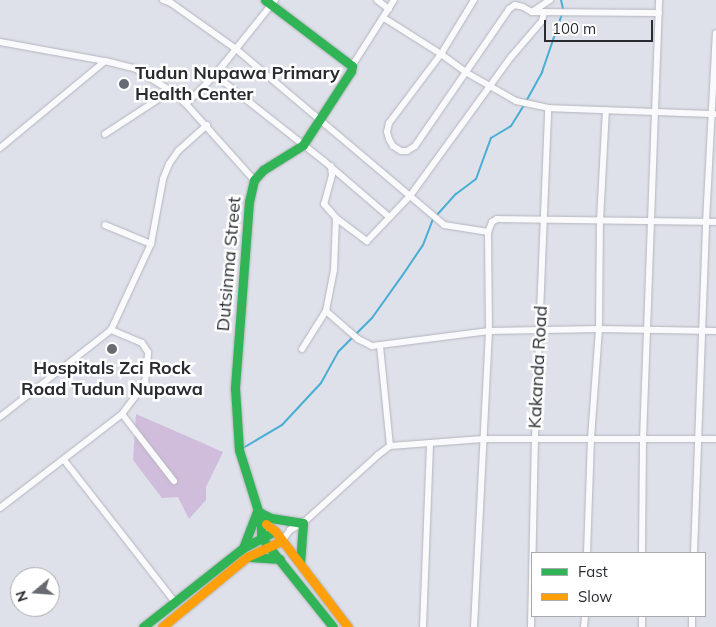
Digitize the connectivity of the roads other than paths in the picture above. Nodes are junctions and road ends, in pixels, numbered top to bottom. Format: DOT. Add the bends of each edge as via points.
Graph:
graph roads {
  1 [pos="162,0"];
  2 [pos="377,0"];
  3 [pos="394,0"];
  4 [pos="474,0"];
  5 [pos="550,0"];
  6 [pos="659,0"];
  7 [pos="171,1"];
  8 [pos="270,2"];
  9 [pos="389,9"];
  10 [pos="532,12"];
  11 [pos="544,12"];
  12 [pos="659,13"];
  13 [pos="384,18"];
  14 [pos="716,33"];
  15 [pos="0,42"];
  16 [pos="236,49"];
  17 [pos="441,54"];
  18 [pos="105,61"];
  19 [pos="352,66"];
  20 [pos="467,73"];
  21 [pos="215,75"];
  22 [pos="490,86"];
  23 [pos="171,91"];
  24 [pos="186,104"];
  25 [pos="548,108"];
  26 [pos="606,110"];
  27 [pos="655,111"];
  28 [pos="714,114"];
  29 [pos="318,120"];
  30 [pos="207,125"];
  31 [pos="105,134"];
  32 [pos="303,145"];
  33 [pos="0,148"];
  34 [pos="330,166"];
  35 [pos="254,180"];
  36 [pos="410,196"];
  37 [pos="389,217"];
  38 [pos="336,218"];
  39 [pos="544,219"];
  40 [pos="600,220"];
  41 [pos="650,220"];
  42 [pos="706,222"];
  43 [pos="716,222"];
  44 [pos="105,225"];
  45 [pos="488,232"];
  46 [pos="151,244"];
  47 [pos="326,311"];
  48 [pos="599,328"];
  49 [pos="647,329"];
  50 [pos="111,330"];
  51 [pos="489,331"];
  52 [pos="540,331"];
  53 [pos="716,331"];
  54 [pos="701,332"];
  55 [pos="380,346"];
  56 [pos="302,349"];
  57 [pos="122,414"];
  58 [pos="0,417"];
  59 [pos="535,438"];
  60 [pos="591,438"];
  61 [pos="483,439"];
  62 [pos="643,439"];
  63 [pos="696,439"];
  64 [pos="716,439"];
  65 [pos="430,443"];
  66 [pos="390,446"];
  67 [pos="64,460"];
  68 [pos="174,481"];
  69 [pos="0,508"];
  70 [pos="257,511"];
  71 [pos="261,520"];
  72 [pos="303,523"];
  73 [pos="290,530"];
  74 [pos="275,531"];
  75 [pos="261,537"];
  76 [pos="282,541"];
  77 [pos="269,546"];
  78 [pos="242,548"];
  79 [pos="533,552"];
  80 [pos="587,552"];
  81 [pos="642,552"];
  82 [pos="694,552"];
  83 [pos="247,557"];
  84 [pos="280,559"];
  85 [pos="300,563"];
  86 [pos="174,601"];
  87 [pos="143,627"];
  88 [pos="162,627"];
  89 [pos="333,627"];
  90 [pos="348,627"];
  91 [pos="423,627"];
  92 [pos="474,627"];
  1 -- 7 [label="street"];
  2 -- 9 [label="street"];
  3 -- 9 [label="street"];
  4 -- 17 [label="street"];
  5 -- 10 [label="street"];
  6 -- 12 [label="street"];
  7 -- 16 [label="street"];
  8 -- 16 [label="street"];
  8 -- 19 [label="street"];
  9 -- 13 [label="street"];
  10 -- 11 [label="street"];
  10 -- 20 [label="street" via="515,5 508,9"];
  11 -- 12 [label="street"];
  11 -- 22 [label="street" via="542,21"];
  12 -- 27 [label="street"];
  13 -- 17 [label="street"];
  13 -- 19 [label="street"];
  14 -- 28 [label="street"];
  15 -- 18 [label="street"];
  16 -- 21 [label="street"];
  16 -- 29 [label="street"];
  17 -- 20 [label="street"];
  17 -- 20 [label="street" via="389,123 387,132 393,146 401,151 415,146"];
  18 -- 23 [label="street" via="136,69"];
  18 -- 33 [label="street"];
  19 -- 29 [label="street, Dutsinma Street"];
  20 -- 22 [label="street"];
  21 -- 24 [label="street"];
  21 -- 32 [label="street"];
  22 -- 25 [label="street" via="516,101"];
  22 -- 36 [label="street"];
  23 -- 24 [label="street"];
  23 -- 31 [label="street"];
  24 -- 30 [label="street"];
  25 -- 26 [label="street"];
  25 -- 39 [label="street, Kakanda Road"];
  26 -- 27 [label="street"];
  26 -- 40 [label="street"];
  27 -- 28 [label="street"];
  27 -- 41 [label="street"];
  28 -- 42 [label="street"];
  29 -- 32 [label="street, Dutsinma Street"];
  29 -- 36 [label="street"];
  30 -- 35 [label="street"];
  30 -- 46 [label="street" via="178,151 169,164 163,179"];
  32 -- 34 [label="street"];
  32 -- 35 [label="street, Dutsinma Street" via="262,170"];
  34 -- 37 [label="street"];
  34 -- 38 [label="street" via="332,175 324,204"];
  35 -- 70 [label="street, Dutsinma Street" via="249,201 235,388 239,450"];
  36 -- 37 [label="street"];
  36 -- 45 [label="street" via="441,223"];
  37 -- 38 [label="street" via="368,241"];
  38 -- 47 [label="street" via="334,270"];
  39 -- 40 [label="street"];
  39 -- 45 [label="street" via="497,219"];
  39 -- 52 [label="street, Kakanda Road"];
  40 -- 41 [label="street"];
  40 -- 48 [label="street"];
  41 -- 42 [label="street"];
  41 -- 49 [label="street"];
  42 -- 43 [label="street"];
  42 -- 54 [label="street"];
  44 -- 46 [label="street"];
  45 -- 51 [label="street"];
  46 -- 50 [label="street"];
  47 -- 55 [label="street" via="358,340"];
  47 -- 56 [label="street"];
  48 -- 49 [label="street"];
  48 -- 52 [label="street"];
  48 -- 60 [label="street"];
  49 -- 54 [label="street"];
  49 -- 62 [label="street"];
  50 -- 57 [label="street" via="142,343 148,352 145,383"];
  50 -- 58 [label="street"];
  51 -- 52 [label="street"];
  51 -- 55 [label="street"];
  51 -- 61 [label="street"];
  52 -- 59 [label="street, Kakanda Road"];
  53 -- 54 [label="street"];
  54 -- 63 [label="street"];
  55 -- 66 [label="street"];
  57 -- 67 [label="street"];
  57 -- 68 [label="street"];
  59 -- 60 [label="street"];
  59 -- 61 [label="street"];
  59 -- 79 [label="street, Kakanda Road"];
  60 -- 62 [label="street"];
  60 -- 80 [label="street"];
  61 -- 65 [label="street"];
  61 -- 92 [label="street"];
  62 -- 63 [label="street"];
  62 -- 81 [label="street"];
  63 -- 64 [label="street"];
  63 -- 82 [label="street"];
  65 -- 66 [label="street"];
  65 -- 91 [label="street"];
  66 -- 72 [label="street"];
  67 -- 69 [label="street"];
  67 -- 86 [label="street"];
  70 -- 71 [label="street, Dutsinma Street"];
  70 -- 72 [label="street" via="271,518"];
  70 -- 78 [label="street"];
  71 -- 74 [label="street, Dutsinma Street"];
  71 -- 75 [label="street, Dutsinma Street"];
  72 -- 73 [label="street"];
  72 -- 85 [label="street"];
  73 -- 74 [label="street"];
  73 -- 76 [label="street"];
  74 -- 75 [label="street"];
  74 -- 76 [label="street, Dutsinma Street"];
  75 -- 77 [label="street"];
  75 -- 78 [label="street"];
  76 -- 77 [label="street"];
  76 -- 85 [label="street, Dutsinma Street"];
  77 -- 83 [label="street"];
  77 -- 84 [label="street"];
  78 -- 86 [label="street"];
  83 -- 84 [label="street"];
  83 -- 88 [label="street"];
  84 -- 89 [label="street"];
  85 -- 90 [label="street, Dutsinma Street"];
  86 -- 87 [label="street"];
}
